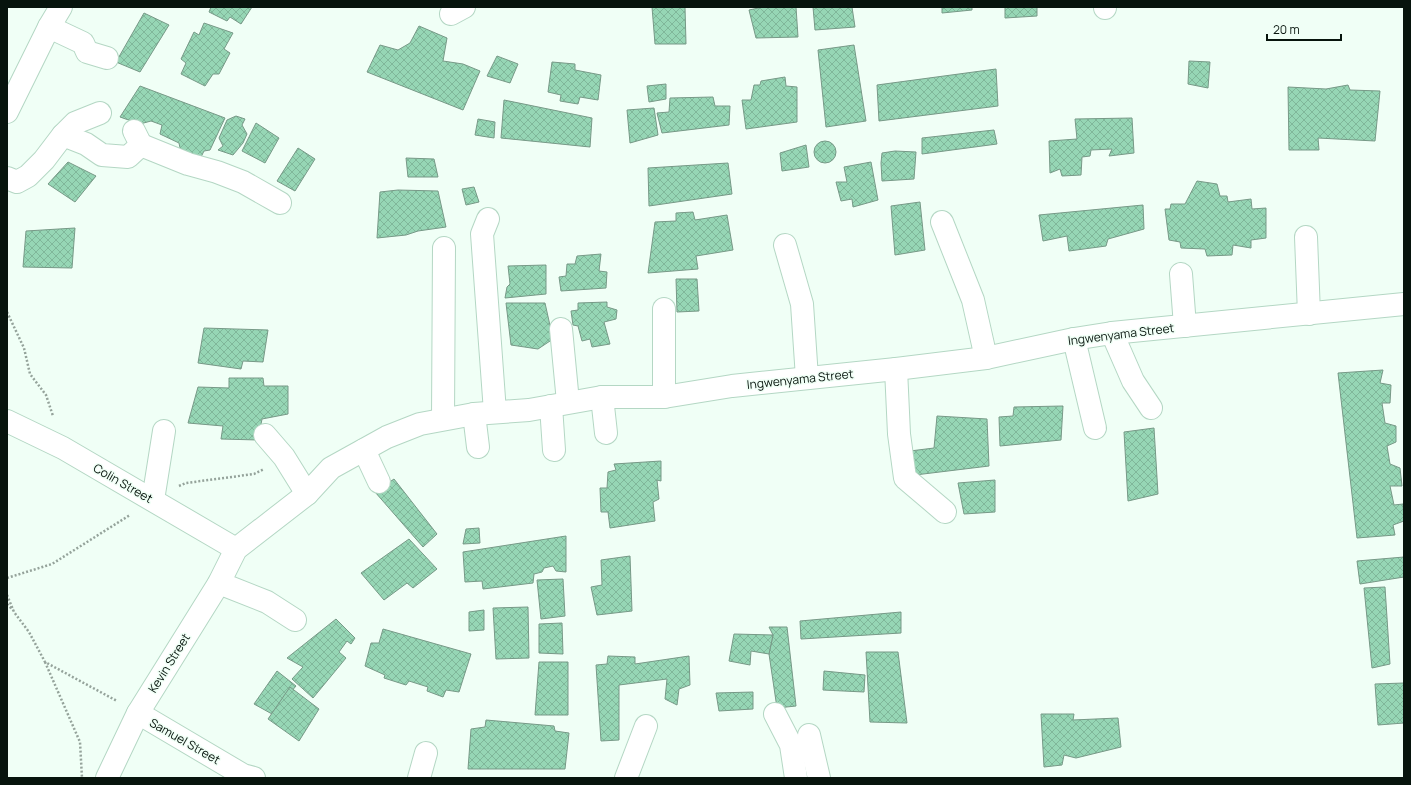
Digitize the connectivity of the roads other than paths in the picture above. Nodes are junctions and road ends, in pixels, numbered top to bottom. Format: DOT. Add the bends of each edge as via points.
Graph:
graph roads {
  1 [pos="61,7"];
  2 [pos="49,27"];
  3 [pos="107,58"];
  4 [pos="7,112"];
  5 [pos="100,113"];
  6 [pos="63,135"];
  7 [pos="7,178"];
  8 [pos="280,204"];
  9 [pos="488,219"];
  10 [pos="942,222"];
  11 [pos="1306,237"];
  12 [pos="785,245"];
  13 [pos="444,248"];
  14 [pos="1181,274"];
  15 [pos="1404,304"];
  16 [pos="664,309"];
  17 [pos="1309,314"];
  18 [pos="1185,326"];
  19 [pos="561,328"];
  20 [pos="1112,333"];
  21 [pos="1074,339"];
  22 [pos="986,358"];
  23 [pos="896,370"];
  24 [pos="807,378"];
  25 [pos="602,397"];
  26 [pos="664,397"];
  27 [pos="559,404"];
  28 [pos="1151,408"];
  29 [pos="485,413"];
  30 [pos="443,419"];
  31 [pos="7,421"];
  32 [pos="1095,428"];
  33 [pos="164,431"];
  34 [pos="606,433"];
  35 [pos="265,435"];
  36 [pos="478,447"];
  37 [pos="364,450"];
  38 [pos="554,450"];
  39 [pos="379,482"];
  40 [pos="307,494"];
  41 [pos="153,500"];
  42 [pos="945,512"];
  43 [pos="236,550"];
  44 [pos="219,583"];
  45 [pos="295,620"];
  46 [pos="138,713"];
  47 [pos="775,714"];
  48 [pos="646,726"];
  49 [pos="809,736"];
  50 [pos="426,753"];
  51 [pos="107,778"];
  52 [pos="254,778"];
  53 [pos="419,778"];
  54 [pos="626,778"];
  55 [pos="796,778"];
  56 [pos="819,778"];
  1 -- 2 [label="street"];
  2 -- 3 [label="street" via="83,43 87,52"];
  2 -- 4 [label="street"];
  5 -- 6 [label="street" via="75,123"];
  6 -- 7 [label="street" via="28,176 17,182"];
  6 -- 8 [label="street" via="86,144 102,155 128,157 137,138 188,164 243,182"];
  9 -- 29 [label="street" via="482,234"];
  10 -- 22 [label="street" via="973,300"];
  11 -- 17 [label="street"];
  12 -- 24 [label="street" via="802,304"];
  13 -- 30 [label="street"];
  14 -- 18 [label="street"];
  15 -- 17 [label="street, Ingwenyama Street"];
  16 -- 26 [label="street"];
  17 -- 18 [label="street, Ingwenyama Street"];
  18 -- 20 [label="street, Ingwenyama Street"];
  19 -- 27 [label="street"];
  20 -- 21 [label="street, Ingwenyama Street"];
  20 -- 28 [label="street" via="1133,381"];
  21 -- 22 [label="street, Ingwenyama Street"];
  21 -- 32 [label="street"];
  22 -- 23 [label="street, Ingwenyama Street"];
  23 -- 24 [label="street, Ingwenyama Street"];
  23 -- 42 [label="street" via="899,434 905,478"];
  24 -- 26 [label="street, Ingwenyama Street"];
  25 -- 26 [label="street, Ingwenyama Street"];
  25 -- 27 [label="street, Ingwenyama Street"];
  25 -- 34 [label="street"];
  27 -- 29 [label="street, Ingwenyama Street" via="529,410"];
  27 -- 38 [label="street"];
  29 -- 30 [label="street, Ingwenyama Street"];
  29 -- 36 [label="street"];
  30 -- 37 [label="street, Ingwenyama Street" via="420,424 387,437"];
  31 -- 41 [label="street, Colin Street" via="63,448"];
  33 -- 41 [label="street"];
  35 -- 40 [label="street" via="284,457"];
  37 -- 39 [label="street"];
  37 -- 40 [label="street, Ingwenyama Street" via="331,468"];
  40 -- 43 [label="street, Ingwenyama Street"];
  41 -- 43 [label="street, Colin Street"];
  43 -- 44 [label="street, Kevin Street"];
  44 -- 45 [label="street" via="267,602"];
  44 -- 46 [label="street, Kevin Street"];
  46 -- 51 [label="street, Kevin Street"];
  46 -- 52 [label="street, Samuel Street"];
  47 -- 55 [label="street" via="791,745"];
  48 -- 54 [label="street"];
  49 -- 56 [label="street"];
  50 -- 53 [label="street"];
}
